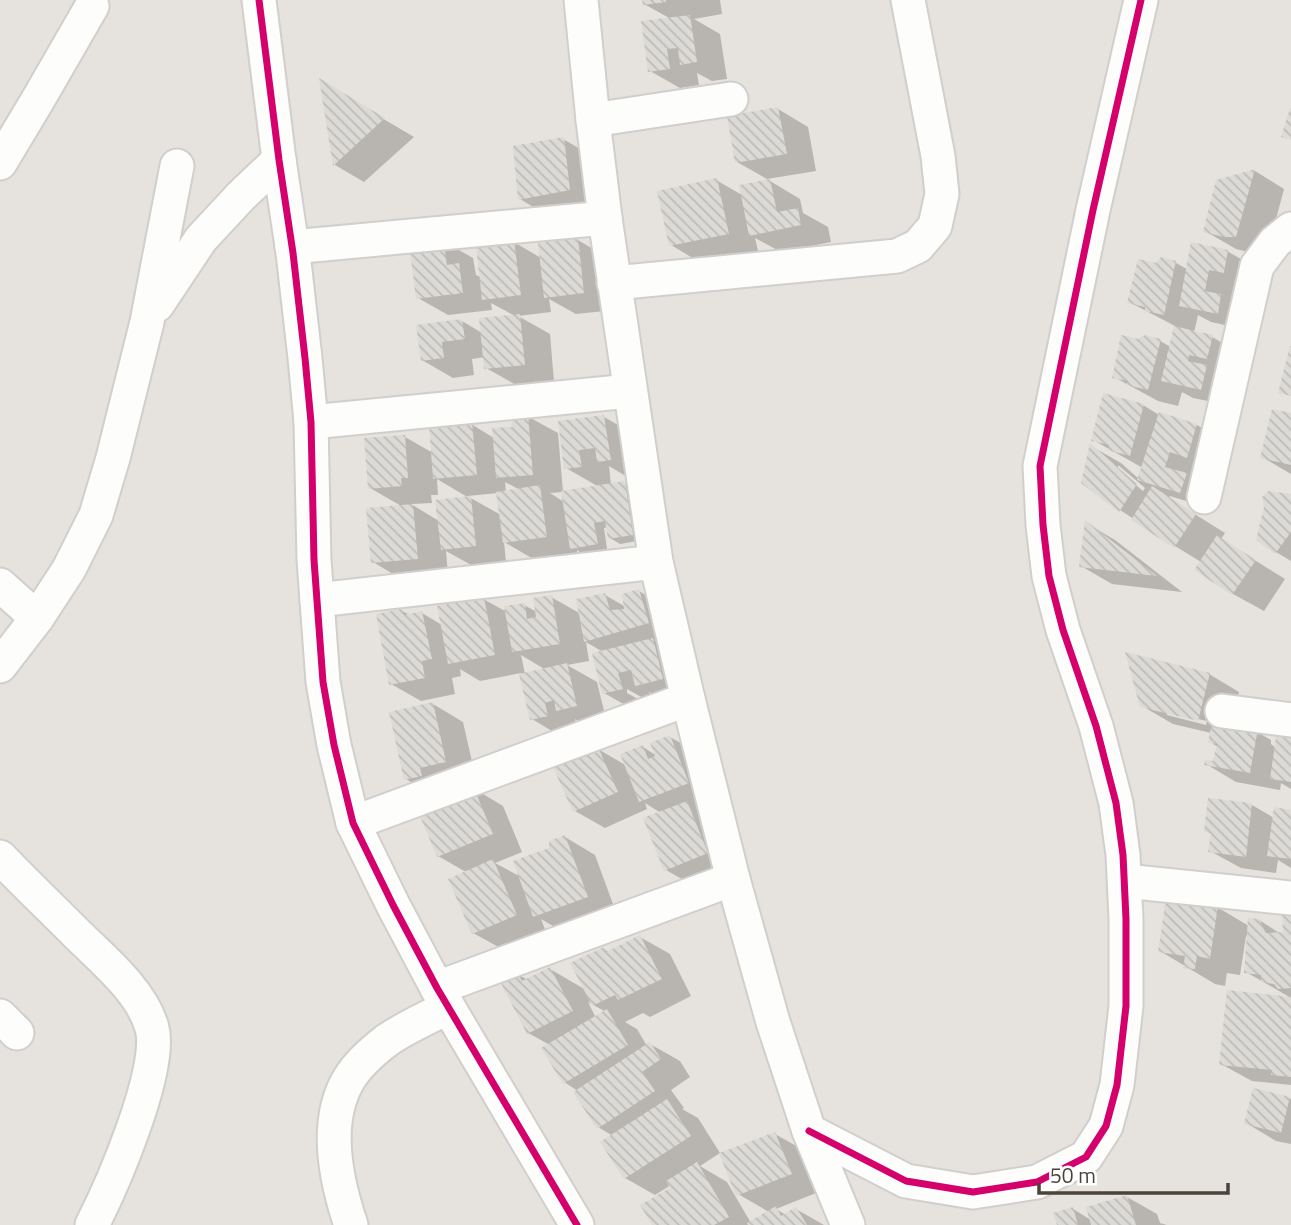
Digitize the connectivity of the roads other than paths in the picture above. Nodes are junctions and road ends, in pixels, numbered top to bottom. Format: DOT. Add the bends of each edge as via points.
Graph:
graph roads {
  1 [pos="259,0"];
  2 [pos="581,0"];
  3 [pos="908,0"];
  4 [pos="1141,0"];
  5 [pos="92,6"];
  6 [pos="731,99"];
  7 [pos="593,120"];
  8 [pos="279,160"];
  9 [pos="0,163"];
  10 [pos="177,166"];
  11 [pos="605,218"];
  12 [pos="1291,229"];
  13 [pos="292,247"];
  14 [pos="614,283"];
  15 [pos="147,322"];
  16 [pos="630,391"];
  17 [pos="311,422"];
  18 [pos="1203,497"];
  19 [pos="656,562"];
  20 [pos="0,585"];
  21 [pos="317,600"];
  22 [pos="37,618"];
  23 [pos="0,666"];
  24 [pos="688,699"];
  25 [pos="1222,711"];
  26 [pos="1291,720"];
  27 [pos="353,823"];
  28 [pos="0,858"];
  29 [pos="733,879"];
  30 [pos="1125,881"];
  31 [pos="1291,898"];
  32 [pos="442,998"];
  33 [pos="809,1131"];
  34 [pos="92,1225"];
  35 [pos="351,1225"];
  36 [pos="577,1225"];
  37 [pos="848,1225"];
  1 -- 8 [label="street"];
  2 -- 7 [label="street"];
  3 -- 14 [label="street" via="939,156 942,194 935,226 918,246 897,256"];
  4 -- 30 [label="street" via="1040,466 1049,576 1116,803"];
  5 -- 9 [label="street"];
  6 -- 7 [label="street"];
  7 -- 11 [label="street"];
  8 -- 13 [label="street"];
  8 -- 15 [label="street" via="201,239"];
  10 -- 15 [label="street"];
  11 -- 13 [label="street"];
  11 -- 14 [label="street"];
  12 -- 18 [label="street" via="1257,266"];
  13 -- 17 [label="street"];
  14 -- 16 [label="street"];
  15 -- 22 [label="street" via="96,515"];
  16 -- 17 [label="street"];
  16 -- 19 [label="street"];
  17 -- 21 [label="street"];
  19 -- 21 [label="street"];
  19 -- 24 [label="street"];
  20 -- 22 [label="street"];
  21 -- 27 [label="street" via="323,682"];
  22 -- 23 [label="street"];
  24 -- 27 [label="street"];
  24 -- 29 [label="street"];
  25 -- 26 [label="street"];
  27 -- 32 [label="street"];
  28 -- 34 [label="street" via="110,967 139,1000 152,1027 150,1073 134,1126"];
  29 -- 32 [label="street"];
  29 -- 33 [label="street"];
  30 -- 31 [label="street"];
  30 -- 33 [label="street" via="1126,1006 1117,1085 1106,1126 1086,1157 1037,1182 973,1192 906,1181"];
  32 -- 35 [label="street" via="362,1063 341,1096 334,1146"];
  32 -- 36 [label="street"];
  33 -- 37 [label="street"];
}
